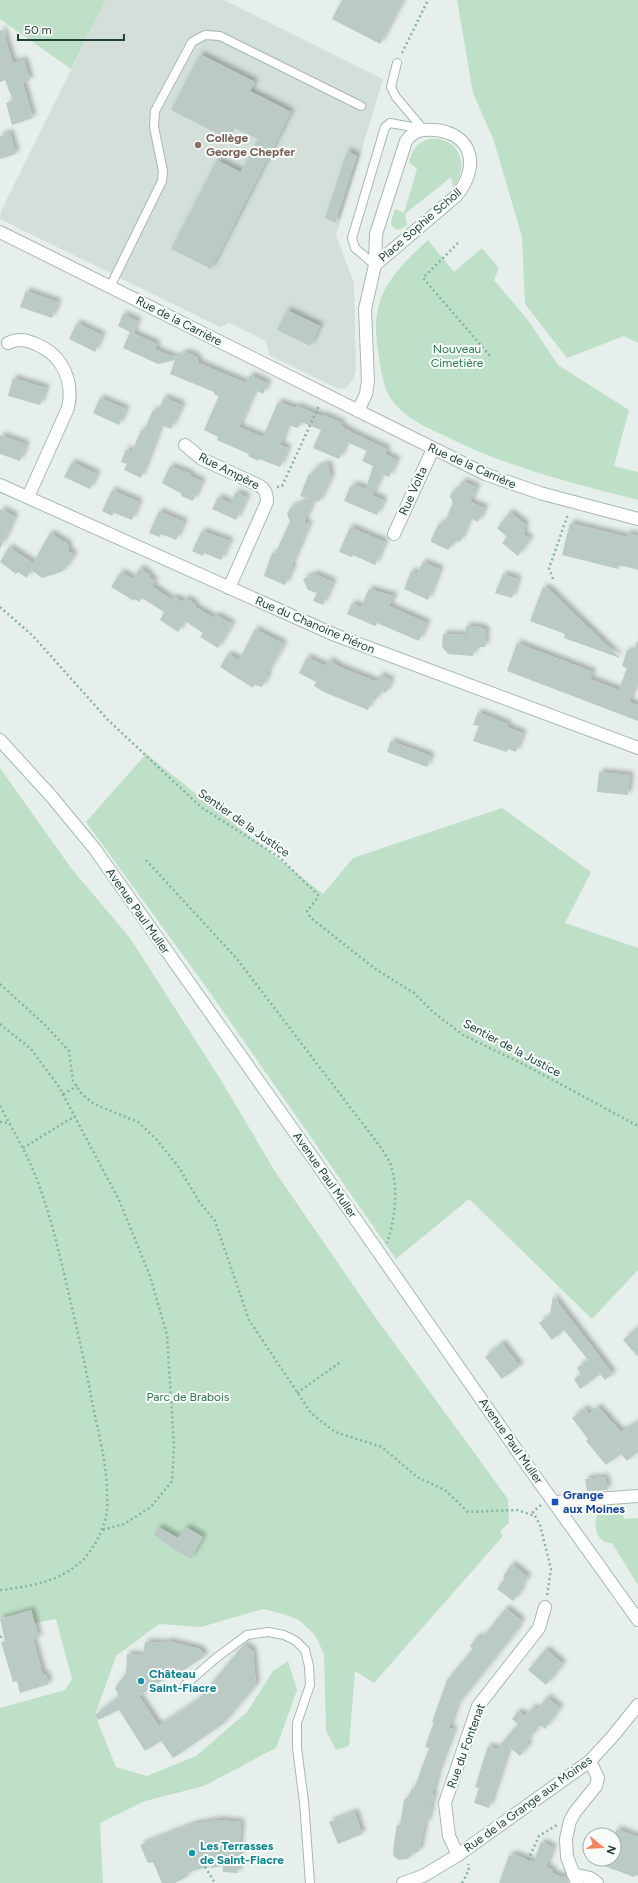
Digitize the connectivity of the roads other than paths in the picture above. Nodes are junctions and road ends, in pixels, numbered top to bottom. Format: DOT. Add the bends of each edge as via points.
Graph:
graph roads {
  1 [pos="397,63"];
  2 [pos="361,106"];
  3 [pos="423,129"];
  4 [pos="0,232"];
  5 [pos="375,265"];
  6 [pos="110,287"];
  7 [pos="8,343"];
  8 [pos="358,411"];
  9 [pos="185,445"];
  10 [pos="433,449"];
  11 [pos="0,485"];
  12 [pos="28,497"];
  13 [pos="638,519"];
  14 [pos="394,534"];
  15 [pos="228,588"];
  16 [pos="0,740"];
  17 [pos="638,748"];
  18 [pos="638,1496"];
  19 [pos="555,1502"];
  20 [pos="545,1607"];
  21 [pos="638,1620"];
  22 [pos="185,1685"];
  23 [pos="638,1705"];
  24 [pos="590,1761"];
  25 [pos="461,1853"];
  26 [pos="575,1878"];
  27 [pos="310,1883"];
  28 [pos="402,1883"];
  29 [pos="597,1883"];
  1 -- 3 [label="lane" via="391,87 396,97"];
  2 -- 6 [label="lane" via="220,36 205,35 192,42 155,111 154,127 163,171 162,181"];
  3 -- 5 [label="street, Place Sophie Scholl" via="411,134 406,141 376,234"];
  3 -- 5 [label="lane" via="390,123 385,127 352,238 355,248"];
  3 -- 5 [label="street, Place Sophie Scholl" via="457,136 470,158 471,171 465,186 456,196"];
  4 -- 6 [label="street, Rue de la Carrière"];
  5 -- 8 [label="street" via="365,309 367,389"];
  6 -- 8 [label="street, Rue de la Carrière"];
  7 -- 12 [label="street" via="24,339 43,347 60,362 69,383 68,408"];
  8 -- 10 [label="street, Rue de la Carrière"];
  9 -- 15 [label="street, Rue Ampère" via="202,459 260,486 266,492 267,502"];
  10 -- 13 [label="street, Rue de la Carrière" via="502,481"];
  10 -- 14 [label="street, Rue Volta"];
  11 -- 12 [label="street, Rue du Chanoine Piéron"];
  12 -- 15 [label="street, Rue du Chanoine Piéron"];
  15 -- 17 [label="street, Rue du Chanoine Piéron" via="367,648"];
  16 -- 19 [label="street, Avenue Paul Muller" via="94,848"];
  18 -- 19 [label="street"];
  19 -- 21 [label="street, Avenue Paul Muller"];
  20 -- 25 [label="street, Rue du Fontenat" via="539,1628 478,1706 445,1803 449,1836"];
  22 -- 27 [label="lane" via="247,1635 268,1632 284,1635 296,1641 304,1650 309,1666 310,1685 297,1723 297,1748"];
  23 -- 24 [label="street, Rue de la Grange aux Moines"];
  24 -- 25 [label="street, Rue de la Grange aux Moines"];
  24 -- 26 [label="street" via="598,1778 596,1786 570,1821 565,1845"];
  25 -- 28 [label="street, Rue de la Grange aux Moines" via="423,1876"];
  26 -- 29 [label="street" via="590,1878"];
}
